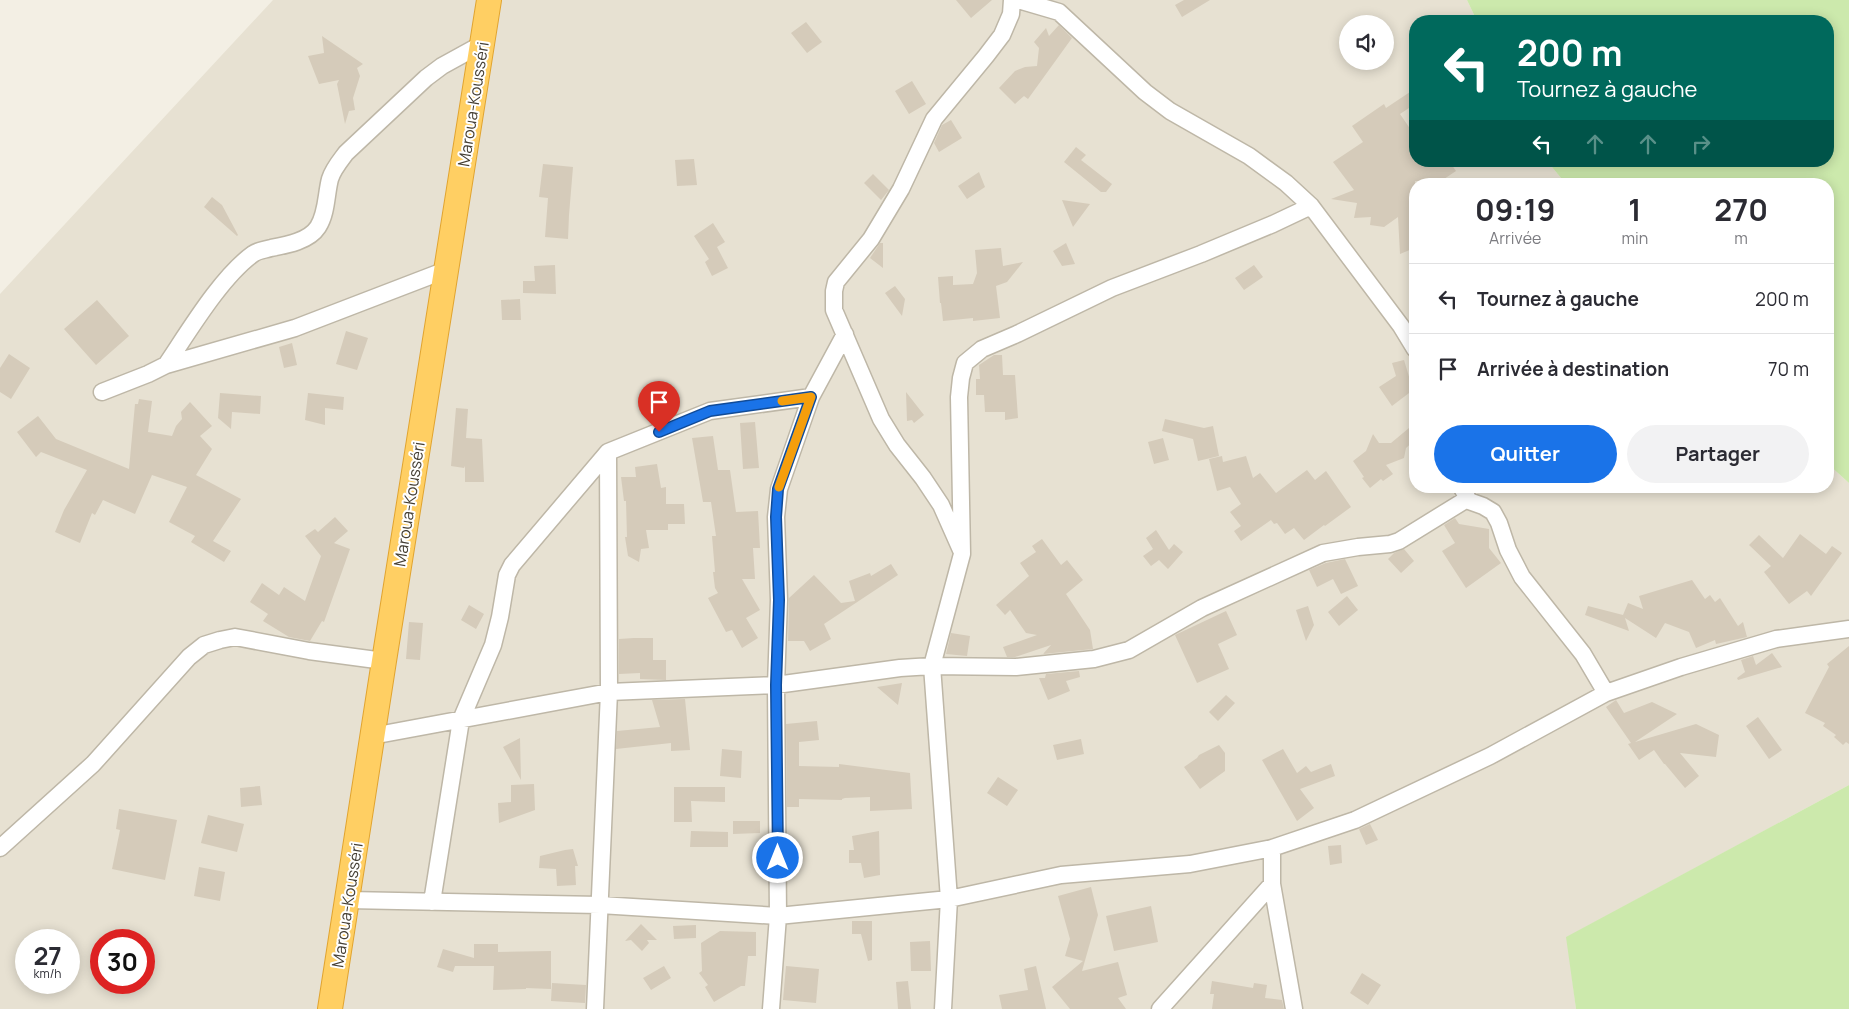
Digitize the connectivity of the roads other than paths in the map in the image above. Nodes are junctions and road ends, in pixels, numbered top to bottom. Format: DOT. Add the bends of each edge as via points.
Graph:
graph roads {
  1 [pos="489,0"];
  2 [pos="1012,0"];
  3 [pos="1018,0"];
  4 [pos="482,44"];
  5 [pos="1312,206"];
  6 [pos="446,270"];
  7 [pos="845,334"];
  8 [pos="1409,339"];
  9 [pos="166,365"];
  10 [pos="102,392"];
  11 [pos="811,397"];
  12 [pos="608,452"];
  13 [pos="1463,493"];
  14 [pos="1465,493"];
  15 [pos="962,554"];
  16 [pos="1849,629"];
  17 [pos="384,661"];
  18 [pos="932,666"];
  19 [pos="776,685"];
  20 [pos="609,692"];
  21 [pos="1606,693"];
  22 [pos="461,720"];
  23 [pos="372,736"];
  24 [pos="0,848"];
  25 [pos="1272,848"];
  26 [pos="1272,884"];
  27 [pos="949,899"];
  28 [pos="348,900"];
  29 [pos="432,902"];
  30 [pos="600,905"];
  31 [pos="778,916"];
  32 [pos="330,1009"];
  33 [pos="595,1009"];
  34 [pos="771,1009"];
  35 [pos="943,1009"];
  36 [pos="1160,1009"];
  37 [pos="1294,1009"];
  1 -- 4 [label="highway, Maroua-Kousséri"];
  2 -- 7 [label="street" via="1011,14 1002,35 934,119 901,189 871,239 836,282 834,310"];
  3 -- 5 [label="street" via="1059,12 1145,92 1170,111 1270,170"];
  4 -- 6 [label="highway, Maroua-Kousséri"];
  4 -- 9 [label="street" via="426,78 346,153 330,180 319,226 309,237 255,252 238,266 207,304"];
  5 -- 8 [label="street"];
  5 -- 15 [label="street" via="1112,288 972,356 962,371 959,397"];
  6 -- 9 [label="street" via="295,328"];
  6 -- 17 [label="highway, Maroua-Kousséri"];
  7 -- 11 [label="street"];
  7 -- 15 [label="street" via="881,419 941,505"];
  9 -- 10 [label="street"];
  11 -- 12 [label="street" via="710,411"];
  11 -- 19 [label="street" via="778,489"];
  12 -- 20 [label="street"];
  12 -- 22 [label="street" via="512,565 507,575 493,645"];
  13 -- 18 [label="street" via="1399,541 1323,553 1202,608 1129,650 1094,659 1016,667"];
  14 -- 21 [label="street" via="1493,512 1522,577 1583,654"];
  15 -- 18 [label="street"];
  16 -- 21 [label="street" via="1776,639"];
  17 -- 23 [label="highway, Maroua-Kousséri"];
  17 -- 24 [label="street" via="235,637 204,646 189,656 93,764"];
  18 -- 19 [label="street"];
  18 -- 27 [label="street"];
  19 -- 20 [label="street"];
  19 -- 31 [label="street"];
  20 -- 22 [label="street"];
  20 -- 30 [label="street"];
  21 -- 25 [label="street" via="1490,756 1355,820"];
  22 -- 23 [label="street"];
  22 -- 29 [label="street"];
  23 -- 28 [label="highway, Maroua-Kousséri"];
  25 -- 26 [label="street"];
  25 -- 27 [label="street" via="1190,864 1061,875"];
  26 -- 36 [label="street"];
  26 -- 37 [label="street"];
  27 -- 31 [label="street"];
  27 -- 35 [label="street"];
  28 -- 29 [label="street"];
  28 -- 32 [label="highway, Maroua-Kousséri"];
  29 -- 30 [label="street"];
  30 -- 31 [label="street"];
  30 -- 33 [label="street"];
  31 -- 34 [label="street"];
}
